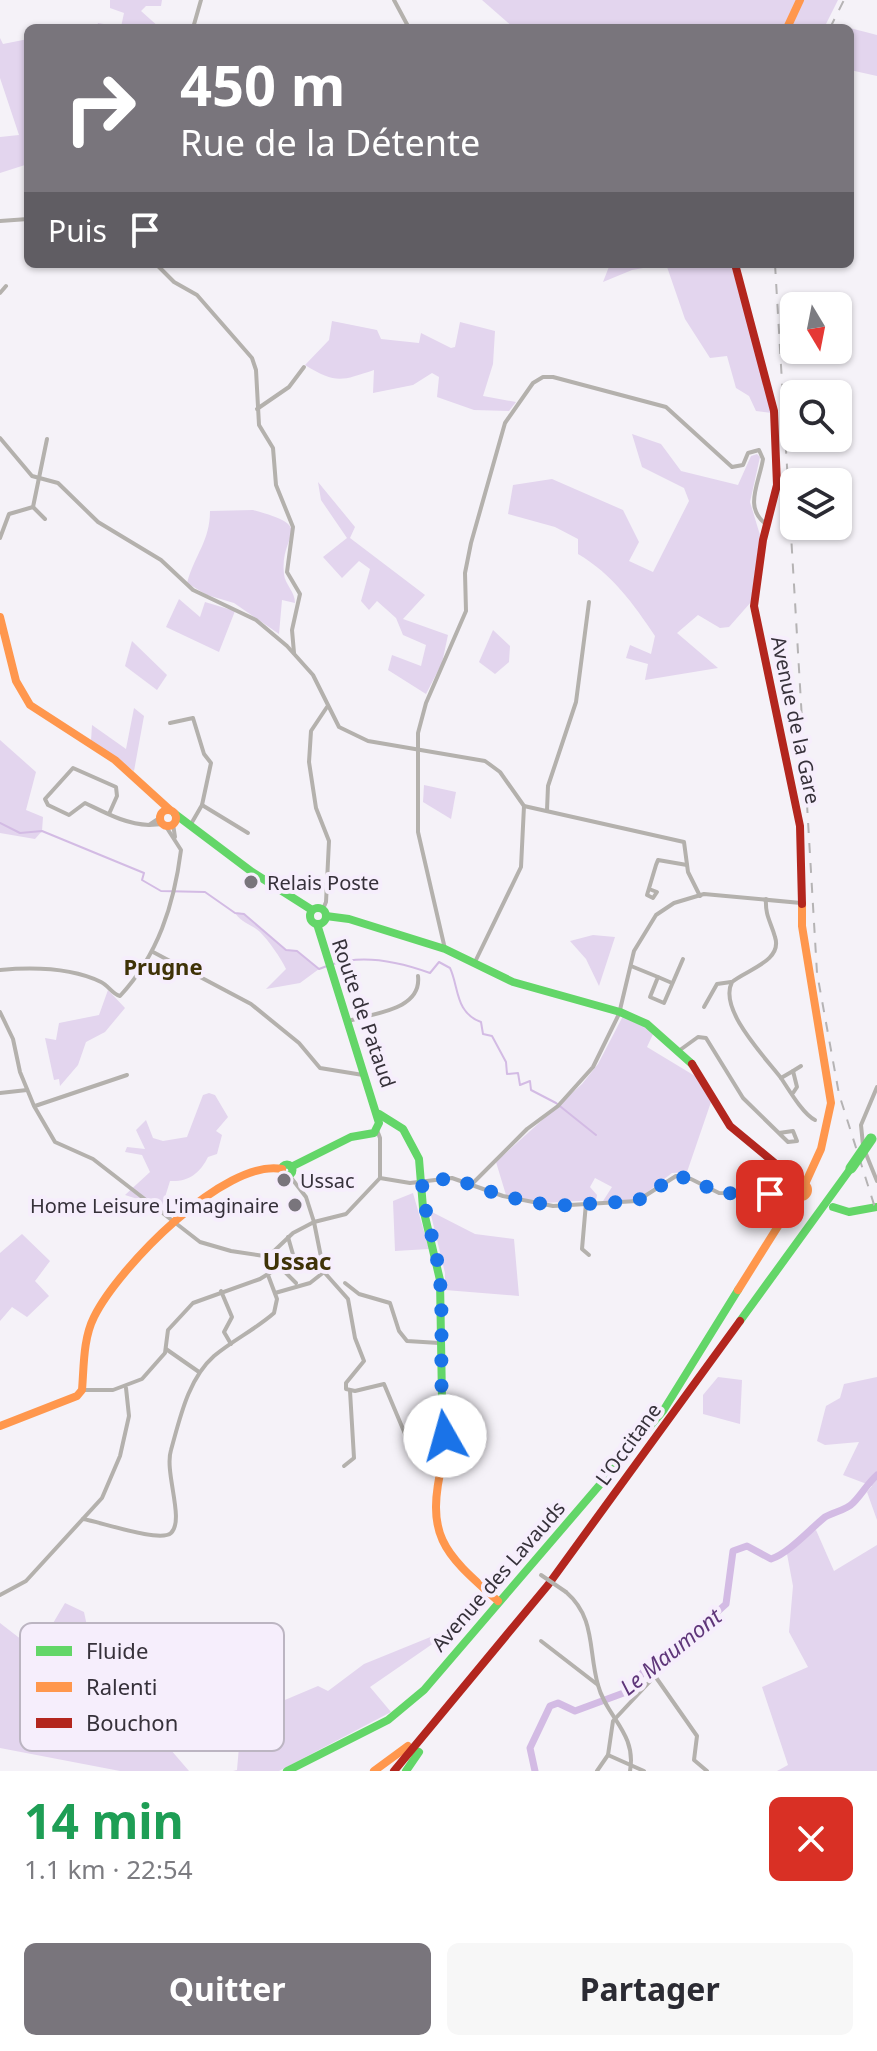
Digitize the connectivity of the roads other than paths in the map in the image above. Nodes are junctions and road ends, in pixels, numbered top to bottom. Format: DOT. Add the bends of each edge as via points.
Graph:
graph roads {
  1 [pos="201,0"];
  2 [pos="394,0"];
  3 [pos="800,0"];
  4 [pos="194,24"];
  5 [pos="407,24"];
  6 [pos="789,24"];
  7 [pos="24,219"];
  8 [pos="0,221"];
  9 [pos="160,268"];
  10 [pos="736,268"];
  11 [pos="6,286"];
  12 [pos="0,293"];
  13 [pos="304,367"];
  14 [pos="257,409"];
  15 [pos="0,438"];
  16 [pos="47,439"];
  17 [pos="37,478"];
  18 [pos="33,507"];
  19 [pos="45,519"];
  20 [pos="767,525"];
  21 [pos="0,538"];
  22 [pos="589,602"];
  23 [pos="0,617"];
  24 [pos="294,653"];
  25 [pos="327,707"];
  26 [pos="170,723"];
  27 [pos="420,748"];
  28 [pos="202,805"];
  29 [pos="524,806"];
  30 [pos="547,810"];
  31 [pos="109,814"];
  32 [pos="168,819"];
  33 [pos="189,823"];
  34 [pos="248,833"];
  35 [pos="175,840"];
  36 [pos="687,865"];
  37 [pos="649,889"];
  38 [pos="700,896"];
  39 [pos="766,899"];
  40 [pos="801,903"];
  41 [pos="320,915"];
  42 [pos="445,949"];
  43 [pos="153,952"];
  44 [pos="683,959"];
  45 [pos="474,964"];
  46 [pos="630,966"];
  47 [pos="0,970"];
  48 [pos="418,976"];
  49 [pos="658,977"];
  50 [pos="732,982"];
  51 [pos="672,983"];
  52 [pos="704,1007"];
  53 [pos="0,1012"];
  54 [pos="620,1012"];
  55 [pos="348,1021"];
  56 [pos="680,1050"];
  57 [pos="801,1066"];
  58 [pos="793,1071"];
  59 [pos="127,1075"];
  60 [pos="365,1075"];
  61 [pos="781,1078"];
  62 [pos="877,1087"];
  63 [pos="27,1090"];
  64 [pos="0,1093"];
  65 [pos="793,1093"];
  66 [pos="34,1106"];
  67 [pos="379,1114"];
  68 [pos="815,1120"];
  69 [pos="377,1130"];
  70 [pos="779,1133"];
  71 [pos="874,1138"];
  72 [pos="287,1170"];
  73 [pos="852,1171"];
  74 [pos="787,1175"];
  75 [pos="380,1178"];
  76 [pos="877,1181"];
  77 [pos="422,1182"];
  78 [pos="473,1183"];
  79 [pos="801,1190"];
  80 [pos="822,1199"];
  81 [pos="586,1203"];
  82 [pos="833,1207"];
  83 [pos="877,1207"];
  84 [pos="314,1222"];
  85 [pos="175,1225"];
  86 [pos="288,1237"];
  87 [pos="272,1253"];
  88 [pos="589,1255"];
  89 [pos="323,1262"];
  90 [pos="296,1265"];
  91 [pos="278,1268"];
  92 [pos="324,1272"];
  93 [pos="268,1275"];
  94 [pos="330,1278"];
  95 [pos="345,1283"];
  96 [pos="296,1284"];
  97 [pos="340,1286"];
  98 [pos="221,1291"];
  99 [pos="275,1293"];
  100 [pos="441,1343"];
  101 [pos="231,1344"];
  102 [pos="166,1349"];
  103 [pos="199,1372"];
  104 [pos="126,1387"];
  105 [pos="82,1390"];
  106 [pos="350,1391"];
  107 [pos="0,1426"];
  108 [pos="443,1461"];
  109 [pos="344,1466"];
  110 [pos="83,1519"];
  111 [pos="529,1566"];
  112 [pos="0,1595"];
  113 [pos="498,1601"];
  114 [pos="541,1641"];
  115 [pos="483,1667"];
  116 [pos="598,1685"];
  117 [pos="618,1718"];
  118 [pos="608,1755"];
  119 [pos="630,1769"];
  120 [pos="287,1771"];
  121 [pos="374,1771"];
  122 [pos="394,1771"];
  123 [pos="404,1771"];
  124 [pos="597,1771"];
  125 [pos="644,1771"];
  126 [pos="707,1771"];
  1 -- 4 [label="street"];
  2 -- 5 [label="street"];
  3 -- 6 [label="main road"];
  7 -- 8 [label="street"];
  9 -- 14 [label="street" via="197,295 249,352 256,370"];
  10 -- 20 [label="main road, Avenue de la Gare" via="774,411 777,485"];
  11 -- 12 [label="street"];
  13 -- 14 [label="street" via="289,387"];
  14 -- 24 [label="street" via="259,425 273,448 276,485 293,527 287,572 300,594 292,630"];
  15 -- 17 [label="street"];
  16 -- 17 [label="street"];
  17 -- 18 [label="street"];
  17 -- 24 [label="street" via="58,483 82,509 161,560 193,590 256,620"];
  18 -- 19 [label="street"];
  18 -- 21 [label="street" via="9,514"];
  20 -- 27 [label="street" via="757,517 752,501 763,459 759,450 748,453 743,465 732,467 666,407 553,377 533,383 505,423 489,470 465,573 466,611 426,703"];
  20 -- 40 [label="main road, Avenue de la Gare" via="754,606 800,826"];
  22 -- 30 [label="street" via="576,702 548,786"];
  23 -- 32 [label="main road" via="16,681 30,705 115,760 157,796"];
  24 -- 25 [label="street" via="313,675"];
  25 -- 27 [label="street" via="339,727 368,741"];
  25 -- 41 [label="street" via="311,731 309,762 316,808 329,841"];
  26 -- 28 [label="street" via="193,718 211,763"];
  27 -- 29 [label="street" via="485,761 500,772"];
  27 -- 42 [label="street" via="418,832"];
  28 -- 33 [label="street"];
  28 -- 34 [label="street"];
  29 -- 30 [label="street"];
  29 -- 45 [label="street" via="521,867"];
  30 -- 36 [label="street" via="684,842"];
  31 -- 31 [label="street" via="80,803 69,815 45,799 73,768 116,787"];
  31 -- 32 [label="street" via="131,824"];
  32 -- 33 [label="main road"];
  32 -- 35 [label="street"];
  32 -- 35 [label="street"];
  33 -- 41 [label="main road"];
  35 -- 43 [label="street" via="181,854"];
  36 -- 37 [label="street" via="658,860"];
  36 -- 38 [label="street"];
  38 -- 39 [label="street"];
  38 -- 46 [label="street" via="656,915"];
  39 -- 40 [label="street"];
  39 -- 50 [label="street" via="776,949"];
  40 -- 79 [label="main road, Avenue de la Gare" via="831,1114"];
  41 -- 42 [label="main road"];
  41 -- 55 [label="main road, Route de Pataud" via="319,939"];
  42 -- 45 [label="main road"];
  43 -- 47 [label="street" via="118,997 102,982 81,975"];
  43 -- 60 [label="street" via="251,1004 299,1043 315,1065"];
  44 -- 51 [label="street"];
  45 -- 54 [label="main road" via="544,993"];
  46 -- 49 [label="street"];
  46 -- 54 [label="street"];
  48 -- 55 [label="street" via="417,993 410,1002"];
  49 -- 51 [label="street"];
  49 -- 51 [label="street" via="650,997 664,1003"];
  50 -- 52 [label="street" via="717,984"];
  50 -- 61 [label="street" via="729,1006"];
  53 -- 63 [label="street"];
  54 -- 56 [label="main road" via="657,1030"];
  54 -- 78 [label="street" via="587,1073"];
  55 -- 60 [label="main road, Route de Pataud"];
  56 -- 70 [label="street" via="698,1037 706,1038 743,1098"];
  56 -- 74 [label="main road" via="706,1082 730,1126"];
  57 -- 58 [label="street"];
  58 -- 61 [label="street"];
  58 -- 65 [label="street"];
  59 -- 66 [label="street"];
  60 -- 67 [label="main road, Route de Pataud"];
  61 -- 65 [label="street"];
  62 -- 76 [label="street" via="860,1134"];
  63 -- 64 [label="street"];
  63 -- 66 [label="street"];
  65 -- 68 [label="street"];
  66 -- 85 [label="street" via="55,1142 93,1159"];
  67 -- 69 [label="main road"];
  67 -- 77 [label="main road" via="408,1138"];
  69 -- 72 [label="main road" via="351,1137"];
  69 -- 75 [label="street"];
  71 -- 73 [label="main road, L'Occitane, bridge"];
  72 -- 84 [label="street"];
  72 -- 85 [label="main road" via="264,1168 237,1175"];
  73 -- 115 [label="main road, L'Occitane"];
  73 -- 123 [label="main road, L'Occitane" via="534,1612"];
  74 -- 79 [label="main road"];
  74 -- 81 [label="street" via="770,1194 719,1193 676,1176 637,1201"];
  75 -- 77 [label="street"];
  75 -- 84 [label="street" via="346,1214"];
  77 -- 78 [label="street" via="452,1178"];
  77 -- 100 [label="main road" via="440,1280"];
  78 -- 81 [label="street" via="540,1205"];
  79 -- 80 [label="main road"];
  79 -- 111 [label="main road, Avenue des Lavauds" via="663,1411"];
  81 -- 88 [label="street" via="582,1249"];
  82 -- 83 [label="main road" via="849,1212"];
  84 -- 86 [label="street"];
  84 -- 89 [label="street"];
  85 -- 87 [label="street" via="221,1249"];
  85 -- 105 [label="main road" via="124,1274 99,1307 84,1354"];
  86 -- 87 [label="street"];
  86 -- 90 [label="street"];
  87 -- 91 [label="street"];
  89 -- 90 [label="street"];
  89 -- 92 [label="street"];
  90 -- 91 [label="street"];
  91 -- 93 [label="street"];
  91 -- 96 [label="street"];
  92 -- 94 [label="street"];
  92 -- 96 [label="street" via="310,1283"];
  93 -- 98 [label="street"];
  93 -- 99 [label="street"];
  94 -- 95 [label="street"];
  94 -- 97 [label="street"];
  95 -- 97 [label="street"];
  95 -- 100 [label="street" via="359,1294 390,1303 407,1341"];
  96 -- 99 [label="street"];
  97 -- 106 [label="street" via="364,1361 346,1383"];
  98 -- 101 [label="street" via="232,1317 224,1332"];
  98 -- 102 [label="street" via="193,1303 174,1323"];
  99 -- 101 [label="street" via="274,1313"];
  100 -- 108 [label="main road"];
  101 -- 103 [label="street"];
  102 -- 103 [label="street"];
  102 -- 104 [label="street" via="154,1369"];
  103 -- 110 [label="street" via="168,1462 175,1529 152,1538"];
  104 -- 105 [label="street"];
  104 -- 110 [label="street" via="130,1407 120,1456 108,1487"];
  105 -- 107 [label="main road"];
  106 -- 108 [label="street" via="384,1384 416,1460"];
  106 -- 109 [label="street" via="355,1451"];
  108 -- 113 [label="main road" via="436,1507 440,1541 456,1564"];
  110 -- 112 [label="street" via="26,1581"];
  111 -- 113 [label="main road, Avenue des Lavauds"];
  111 -- 116 [label="street, bridge" via="580,1607 588,1621"];
  113 -- 120 [label="main road, Avenue des Lavauds" via="406,1707"];
  114 -- 116 [label="street"];
  115 -- 121 [label="main road" via="407,1747"];
  115 -- 122 [label="main road, L'Occitane"];
  116 -- 117 [label="street"];
  117 -- 118 [label="street" via="610,1728"];
  117 -- 119 [label="street" via="631,1749"];
  117 -- 126 [label="street" via="647,1680 657,1677 697,1736 694,1760"];
  118 -- 119 [label="street"];
  118 -- 124 [label="street"];
  119 -- 125 [label="street"];
}
